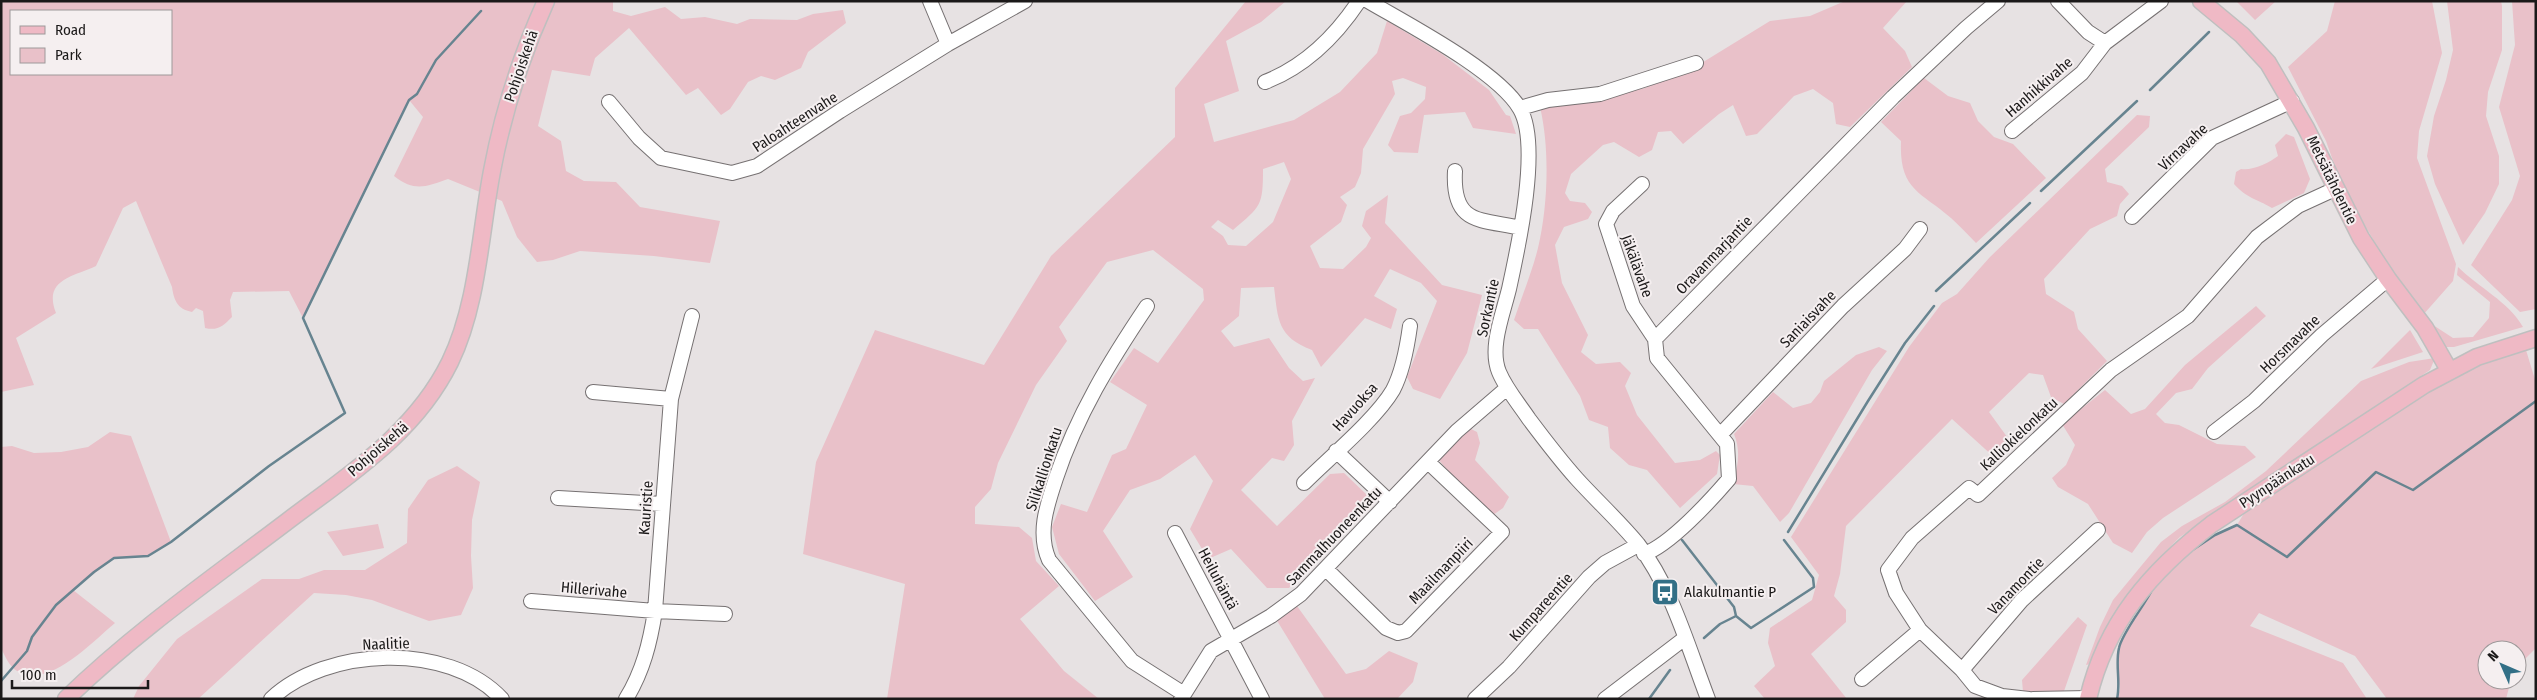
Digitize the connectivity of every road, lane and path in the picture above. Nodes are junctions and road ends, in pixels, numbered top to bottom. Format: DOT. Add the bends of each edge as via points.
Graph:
graph roads {
  1 [pos="546,1"];
  2 [pos="930,1"];
  3 [pos="1025,1"];
  4 [pos="1359,1"];
  5 [pos="1368,1"];
  6 [pos="1998,1"];
  7 [pos="2058,1"];
  8 [pos="2161,1"];
  9 [pos="2201,1"];
  10 [pos="2105,43"];
  11 [pos="948,44"];
  12 [pos="1696,63"];
  13 [pos="1265,82"];
  14 [pos="2292,101"];
  15 [pos="609,102"];
  16 [pos="1520,108"];
  17 [pos="2012,131"];
  18 [pos="1455,171"];
  19 [pos="1642,184"];
  20 [pos="2336,189"];
  21 [pos="2132,217"];
  22 [pos="1520,228"];
  23 [pos="1920,229"];
  24 [pos="2388,279"];
  25 [pos="1148,306"];
  26 [pos="692,316"];
  27 [pos="1410,326"];
  28 [pos="2536,338"];
  29 [pos="1655,339"];
  30 [pos="2450,370"];
  31 [pos="1507,388"];
  32 [pos="593,392"];
  33 [pos="671,399"];
  34 [pos="2214,432"];
  35 [pos="1721,434"];
  36 [pos="1336,451"];
  37 [pos="1428,462"];
  38 [pos="1304,483"];
  39 [pos="558,498"];
  40 [pos="1390,502"];
  41 [pos="662,504"];
  42 [pos="2098,530"];
  43 [pos="1175,533"];
  44 [pos="1641,550"];
  45 [pos="1326,569"];
  46 [pos="531,601"];
  47 [pos="655,612"];
  48 [pos="725,614"];
  49 [pos="1920,630"];
  50 [pos="1684,638"];
  51 [pos="1230,640"];
  52 [pos="1962,670"];
  53 [pos="1862,679"];
  54 [pos="1182,696"];
  55 [pos="2001,697"];
  56 [pos="628,698"];
  57 [pos="2088,698"];
  58 [pos="66,699"];
  59 [pos="271,699"];
  60 [pos="502,699"];
  61 [pos="1262,699"];
  62 [pos="1474,699"];
  63 [pos="1605,699"];
  64 [pos="1708,699"];
  65 [pos="2029,699"];
  66 [pos="2033,699"];
  1 -- 58 [label="main road, Pohjoiskehä" via="512,85 492,170 463,330 435,388 404,429 383,448 139,634"];
  2 -- 11 [label="street"];
  3 -- 11 [label="street, Paloahteenvahe"];
  4 -- 13 [label="street" via="1343,24 1310,58"];
  5 -- 16 [label="street" via="1488,76"];
  6 -- 29 [label="street, Oravanmarjantie" via="1893,97"];
  7 -- 10 [label="street" via="2088,32"];
  8 -- 10 [label="street"];
  9 -- 14 [label="main road, Metsätähdentie" via="2253,46"];
  10 -- 17 [label="street, Hanhikkivahe" via="2082,73"];
  11 -- 15 [label="street, Paloahteenvahe" via="757,166 732,174 661,158 639,138"];
  12 -- 16 [label="street" via="1600,94 1548,100"];
  14 -- 20 [label="main road, Metsätähdentie"];
  14 -- 21 [label="street, Virnavahe" via="2212,138"];
  16 -- 22 [label="street, Sorkantie" via="1525,123 1528,168"];
  18 -- 22 [label="street" via="1454,191 1461,208 1476,220"];
  19 -- 29 [label="street, Jäkälävahe" via="1613,210 1606,224 1633,306"];
  20 -- 24 [label="main road, Metsätähdentie" via="2360,238"];
  20 -- 49 [label="street, Kalliokielonkatu" via="2298,206 2257,237 2188,316 2111,370 1978,495 1969,488 1912,538 1888,570 1896,593"];
  22 -- 31 [label="street, Sorkantie" via="1497,339 1498,371"];
  23 -- 35 [label="street, Saniaisvahe" via="1905,249 1843,306"];
  24 -- 30 [label="main road, Metsätähdentie" via="2425,328"];
  24 -- 34 [label="street, Horsmavahe" via="2254,401"];
  25 -- 54 [label="street, Silikallionkatu" via="1097,385 1068,440 1045,515 1044,543 1049,560 1132,661"];
  26 -- 33 [label="street, Kauristie"];
  27 -- 36 [label="street, Havuoksa" via="1407,349 1393,390"];
  28 -- 30 [label="main road, Pyynpäänkatu"];
  29 -- 35 [label="street" via="1657,358"];
  30 -- 57 [label="main road, Pyynpäänkatu" via="2402,398 2182,547 2126,610 2104,651"];
  31 -- 37 [label="street, Sammalhuoneenkatu" via="1457,431"];
  31 -- 44 [label="street, Sorkantie" via="1575,477"];
  32 -- 33 [label="street"];
  33 -- 41 [label="street, Kauristie"];
  35 -- 44 [label="street" via="1727,444 1729,479 1712,499 1654,551"];
  36 -- 38 [label="street, Havuoksa"];
  36 -- 40 [label="street, Havuoksa"];
  37 -- 40 [label="street, Sammalhuoneenkatu"];
  37 -- 45 [label="street, Maailmanpiiri" via="1502,532 1406,631 1398,634 1386,628"];
  39 -- 41 [label="street"];
  40 -- 45 [label="street, Sammalhuoneenkatu"];
  41 -- 47 [label="street, Kauristie"];
  42 -- 52 [label="street, Vanamontie" via="2022,600"];
  43 -- 51 [label="street, Heiluhäntä"];
  44 -- 50 [label="street, Sorkantie" via="1669,598"];
  44 -- 62 [label="street, Kumpareentie" via="1605,563 1589,576 1509,666"];
  45 -- 51 [label="street, Sammalhuoneenkatu" via="1284,608"];
  46 -- 47 [label="street, Hillerivahe"];
  47 -- 48 [label="street, Hillerivahe"];
  47 -- 56 [label="street, Kauristie" via="644,663"];
  49 -- 52 [label="street, Kalliokielonkatu"];
  49 -- 53 [label="street"];
  50 -- 63 [label="street"];
  50 -- 64 [label="street, Sorkantie"];
  51 -- 54 [label="street, Sammalhuoneenkatu" via="1211,651"];
  51 -- 61 [label="street, Heiluhäntä"];
  52 -- 55 [label="street, Kalliokielonkatu" via="1975,686"];
  55 -- 65 [label="street, Kalliokielonkatu"];
  57 -- 66 [label="street"];
  59 -- 60 [label="street, Naalitie" via="296,680 323,668 384,658 416,659 449,666 476,678"];
}
